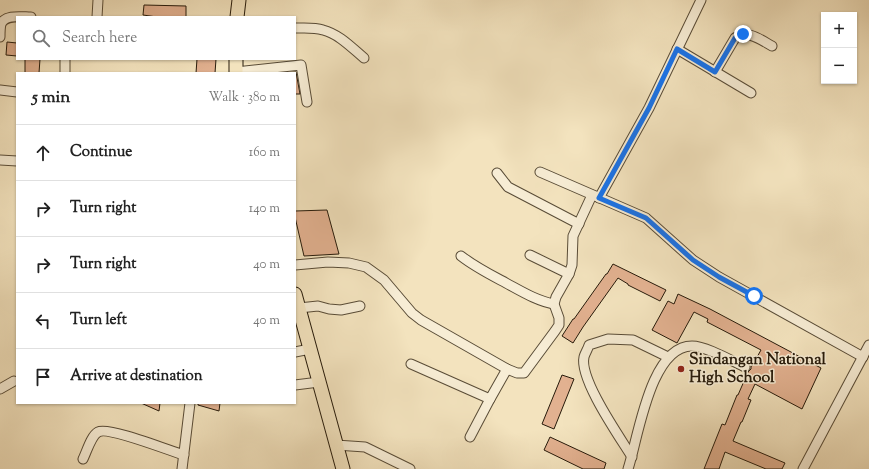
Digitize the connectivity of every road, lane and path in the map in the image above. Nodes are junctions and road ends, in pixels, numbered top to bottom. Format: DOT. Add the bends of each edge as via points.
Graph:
graph roads {
  1 [pos="98,0"];
  2 [pos="238,0"];
  3 [pos="700,0"];
  4 [pos="97,16"];
  5 [pos="237,16"];
  6 [pos="16,17"];
  7 [pos="296,28"];
  8 [pos="0,37"];
  9 [pos="772,46"];
  10 [pos="677,49"];
  11 [pos="364,58"];
  12 [pos="65,60"];
  13 [pos="236,68"];
  14 [pos="65,72"];
  15 [pos="715,72"];
  16 [pos="0,90"];
  17 [pos="16,92"];
  18 [pos="750,93"];
  19 [pos="306,102"];
  20 [pos="0,160"];
  21 [pos="16,161"];
  22 [pos="540,172"];
  23 [pos="497,173"];
  24 [pos="596,197"];
  25 [pos="579,224"];
  26 [pos="530,255"];
  27 [pos="461,256"];
  28 [pos="296,265"];
  29 [pos="569,274"];
  30 [pos="296,298"];
  31 [pos="554,304"];
  32 [pos="360,306"];
  33 [pos="299,308"];
  34 [pos="869,346"];
  35 [pos="310,349"];
  36 [pos="296,352"];
  37 [pos="668,357"];
  38 [pos="863,357"];
  39 [pos="411,364"];
  40 [pos="745,367"];
  41 [pos="507,369"];
  42 [pos="14,381"];
  43 [pos="319,382"];
  44 [pos="296,385"];
  45 [pos="0,389"];
  46 [pos="490,399"];
  47 [pos="190,404"];
  48 [pos="470,437"];
  49 [pos="336,445"];
  50 [pos="184,455"];
  51 [pos="632,457"];
  52 [pos="83,459"];
  53 [pos="182,469"];
  54 [pos="343,469"];
  55 [pos="410,469"];
  56 [pos="628,469"];
  57 [pos="803,469"];
  1 -- 4 [label="street"];
  2 -- 5 [label="highway"];
  3 -- 10 [label="street"];
  6 -- 8 [label="street" via="5,19 1,23"];
  7 -- 11 [label="street" via="322,29 329,32"];
  9 -- 15 [label="street" via="753,36 739,35"];
  10 -- 15 [label="street"];
  10 -- 24 [label="street" via="649,108"];
  12 -- 14 [label="street"];
  13 -- 19 [label="street" via="301,65"];
  15 -- 18 [label="street"];
  16 -- 17 [label="street"];
  20 -- 21 [label="street"];
  22 -- 24 [label="street"];
  23 -- 25 [label="street" via="508,187"];
  24 -- 25 [label="street"];
  24 -- 38 [label="street" via="646,218 693,260 719,277"];
  25 -- 29 [label="street" via="573,236 572,265"];
  26 -- 29 [label="street"];
  27 -- 31 [label="street" via="473,266 521,291"];
  28 -- 41 [label="street" via="328,262 366,267 384,280 421,320"];
  29 -- 31 [label="street"];
  30 -- 33 [label="highway"];
  31 -- 41 [label="street" via="559,318 555,332 524,373"];
  32 -- 33 [label="street" via="341,310 318,306"];
  33 -- 35 [label="highway"];
  34 -- 38 [label="street"];
  35 -- 36 [label="street"];
  35 -- 43 [label="highway"];
  37 -- 40 [label="street" via="684,347 693,346"];
  37 -- 51 [label="street" via="647,398"];
  37 -- 51 [label="street" via="633,340 608,339 589,345 584,357 584,372 589,386"];
  38 -- 57 [label="street"];
  39 -- 46 [label="street"];
  41 -- 46 [label="street"];
  42 -- 45 [label="street"];
  43 -- 44 [label="street"];
  43 -- 49 [label="highway"];
  46 -- 48 [label="street"];
  47 -- 50 [label="street"];
  49 -- 54 [label="highway"];
  49 -- 55 [label="street" via="365,447"];
  50 -- 52 [label="street" via="101,430 94,436"];
  50 -- 53 [label="street"];
  51 -- 56 [label="street"];
}
